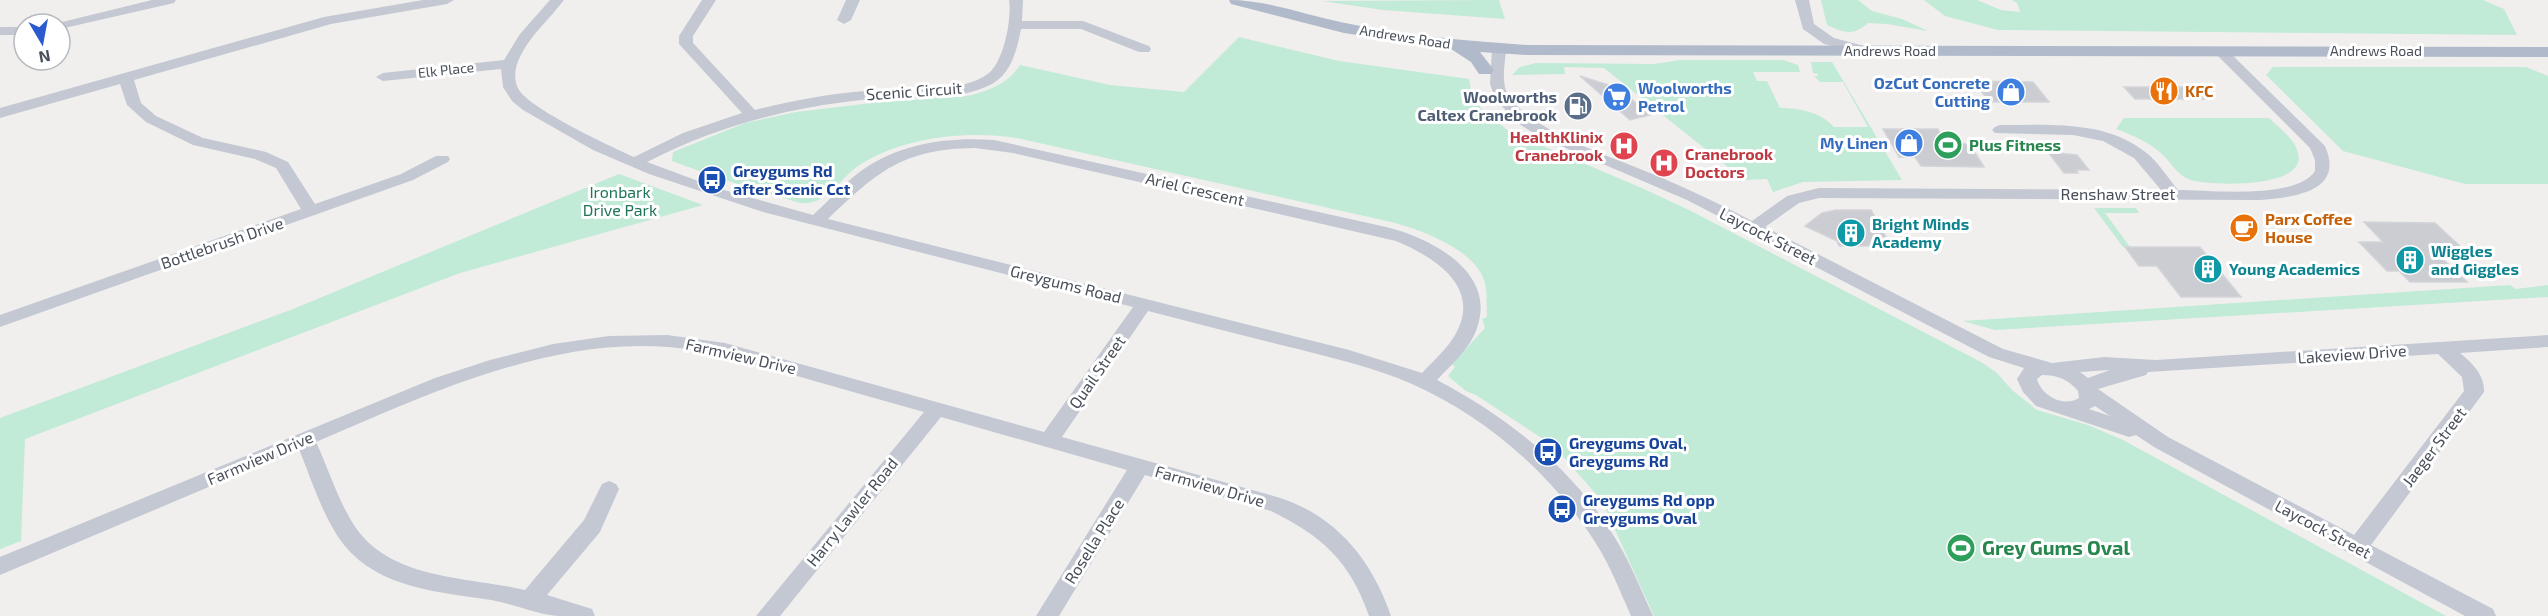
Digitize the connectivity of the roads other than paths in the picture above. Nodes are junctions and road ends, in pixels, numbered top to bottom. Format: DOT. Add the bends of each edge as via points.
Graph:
graph roads {
  1 [pos="169,0"];
  2 [pos="447,0"];
  3 [pos="557,0"];
  4 [pos="710,0"];
  5 [pos="853,0"];
  6 [pos="1016,0"];
  7 [pos="1237,0"];
  8 [pos="1802,0"];
  9 [pos="425,2"];
  10 [pos="844,20"];
  11 [pos="72,22"];
  12 [pos="1014,25"];
  13 [pos="1808,26"];
  14 [pos="1144,49"];
  15 [pos="1807,51"];
  16 [pos="1867,51"];
  17 [pos="2220,51"];
  18 [pos="2548,52"];
  19 [pos="1493,58"];
  20 [pos="510,64"];
  21 [pos="383,77"];
  22 [pos="126,78"];
  23 [pos="0,113"];
  24 [pos="751,114"];
  25 [pos="2000,130"];
  26 [pos="441,159"];
  27 [pos="634,163"];
  28 [pos="2173,194"];
  29 [pos="311,211"];
  30 [pos="816,221"];
  31 [pos="1753,228"];
  32 [pos="1144,304"];
  33 [pos="0,321"];
  34 [pos="2548,341"];
  35 [pos="1977,344"];
  36 [pos="2442,348"];
  37 [pos="2156,366"];
  38 [pos="2049,369"];
  39 [pos="1425,382"];
  40 [pos="2087,389"];
  41 [pos="2031,391"];
  42 [pos="2060,407"];
  43 [pos="937,409"];
  44 [pos="305,439"];
  45 [pos="1049,440"];
  46 [pos="2161,442"];
  47 [pos="1140,466"];
  48 [pos="609,489"];
  49 [pos="2357,547"];
  50 [pos="0,566"];
  51 [pos="530,600"];
  52 [pos="584,616"];
  53 [pos="767,616"];
  54 [pos="1047,616"];
  55 [pos="1380,616"];
  56 [pos="1642,616"];
  57 [pos="2485,616"];
  1 -- 11 [label="street"];
  2 -- 9 [label="street"];
  3 -- 20 [label="street" via="518,48"];
  4 -- 24 [label="street" via="686,36 686,44"];
  5 -- 10 [label="street"];
  6 -- 12 [label="street, Scenic Circuit"];
  7 -- 19 [label="main road, Andrews Road" via="1345,27 1450,44 1482,62"];
  8 -- 13 [label="street"];
  9 -- 22 [label="street" via="329,20"];
  12 -- 14 [label="street" via="1083,25"];
  12 -- 24 [label="street, Scenic Circuit" via="1000,70 974,86 839,98"];
  13 -- 15 [label="street" via="1803,31"];
  13 -- 16 [label="street" via="1829,41"];
  15 -- 16 [label="main road, Andrews Road"];
  15 -- 19 [label="main road, Andrews Road" via="1585,52"];
  16 -- 17 [label="main road, Andrews Road"];
  17 -- 18 [label="main road, Andrews Road"];
  17 -- 28 [label="street, Renshaw Street" via="2308,135 2322,154 2324,168 2317,180 2292,192"];
  19 -- 31 [label="street, Laycock Street" via="1497,84 1507,105 1521,119 1553,138 1650,178"];
  20 -- 21 [label="street, Elk Place"];
  20 -- 27 [label="street, Greygums Road" via="508,82 519,99 580,139"];
  22 -- 23 [label="street"];
  22 -- 29 [label="street" via="134,105 151,120 205,145 253,153 282,165"];
  24 -- 27 [label="street, Scenic Circuit" via="688,136"];
  25 -- 28 [label="street" via="2080,132 2112,139 2141,156"];
  26 -- 29 [label="street, Bottlebrush Drive" via="416,174"];
  27 -- 30 [label="street, Greygums Road" via="730,198"];
  28 -- 31 [label="street, Renshaw Street" via="1819,193 1793,200"];
  29 -- 33 [label="street, Bottlebrush Drive"];
  30 -- 32 [label="street, Greygums Road"];
  30 -- 39 [label="street, Ariel Crescent" via="861,179 885,163 924,149 974,143 1013,148 1386,232 1418,242 1445,259 1460,274 1470,295 1471,318 1465,335"];
  31 -- 35 [label="street, Laycock Street"];
  32 -- 39 [label="street, Greygums Road" via="1349,356"];
  32 -- 45 [label="street, Quail Street"];
  34 -- 36 [label="street, Lakeview Drive"];
  35 -- 38 [label="street, Laycock Street"];
  35 -- 41 [label="street, Laycock Street"];
  36 -- 37 [label="street, Lakeview Drive"];
  36 -- 49 [label="street, Jaeger Street" via="2472,377 2474,392"];
  37 -- 38 [label="street, Lakeview Drive" via="2122,362"];
  37 -- 40 [label="street, Lakeview Drive" via="2108,377"];
  38 -- 40 [label="street, Laycock Street" via="2074,376"];
  38 -- 41 [label="street" via="2029,374"];
  39 -- 56 [label="street, Greygums Road" via="1503,430 1560,480 1604,538"];
  40 -- 42 [label="street, Lakeview Drive" via="2088,401 2083,406"];
  40 -- 46 [label="street, Laycock Street"];
  41 -- 42 [label="street, Laycock Street"];
  42 -- 46 [label="street, Laycock Street"];
  43 -- 44 [label="street, Farmview Drive" via="725,349 686,342 625,340 563,347 492,364"];
  43 -- 45 [label="street, Farmview Drive"];
  43 -- 53 [label="street, Harry Lawler Road"];
  44 -- 50 [label="street, Farmview Drive"];
  44 -- 51 [label="street" via="345,529 373,560 408,577"];
  45 -- 47 [label="street, Farmview Drive"];
  46 -- 49 [label="street, Laycock Street"];
  47 -- 54 [label="street, Rosella Place"];
  47 -- 55 [label="street, Farmview Drive" via="1265,501 1313,523 1356,562"];
  48 -- 51 [label="street" via="592,526"];
  49 -- 57 [label="street, Laycock Street"];
  51 -- 52 [label="street"];
}
